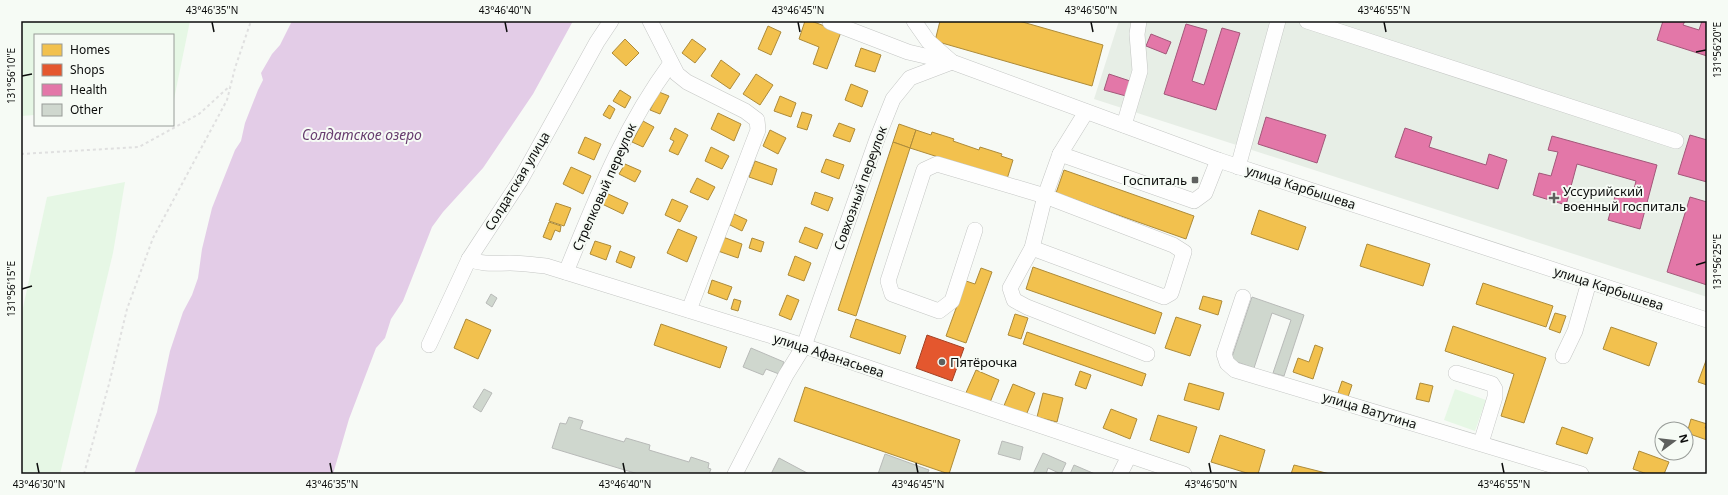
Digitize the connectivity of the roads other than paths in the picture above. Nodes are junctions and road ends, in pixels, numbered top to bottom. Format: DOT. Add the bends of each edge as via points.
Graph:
graph roads {
  1 [pos="611,21"];
  2 [pos="650,21"];
  3 [pos="914,21"];
  4 [pos="1139,21"];
  5 [pos="1278,21"];
  6 [pos="1308,21"];
  7 [pos="830,22"];
  8 [pos="952,62"];
  9 [pos="671,64"];
  10 [pos="1086,112"];
  11 [pos="1124,125"];
  12 [pos="1676,141"];
  13 [pos="1060,154"];
  14 [pos="1218,160"];
  15 [pos="1238,167"];
  16 [pos="1045,196"];
  17 [pos="975,230"];
  18 [pos="1032,248"];
  19 [pos="469,259"];
  20 [pos="566,272"];
  21 [pos="1589,282"];
  22 [pos="1243,298"];
  23 [pos="689,310"];
  24 [pos="1707,320"];
  25 [pos="429,344"];
  26 [pos="804,346"];
  27 [pos="1148,354"];
  28 [pos="1563,356"];
  29 [pos="1456,373"];
  30 [pos="1481,443"];
  31 [pos="1129,456"];
  32 [pos="734,474"];
  33 [pos="1120,474"];
  34 [pos="1184,474"];
  35 [pos="1581,474"];
  1 -- 19 [label="street, Солдатская улица" via="520,181"];
  2 -- 9 [label="street"];
  3 -- 8 [label="street, улица Карбышева" via="928,41"];
  4 -- 11 [label="street" via="1137,34 1140,71"];
  5 -- 15 [label="street"];
  6 -- 12 [label="street"];
  7 -- 8 [label="street" via="908,52"];
  8 -- 10 [label="street, улица Карбышева"];
  8 -- 26 [label="street, Совхозный переулок" via="910,78 893,99"];
  9 -- 20 [label="street, Стрелковый переулок" via="633,120 606,174"];
  9 -- 23 [label="street" via="677,74 687,82 745,111 757,120 758,130"];
  10 -- 11 [label="street, улица Карбышева"];
  10 -- 13 [label="street"];
  11 -- 14 [label="street, улица Карбышева"];
  13 -- 14 [label="street" via="1194,201 1205,193"];
  13 -- 16 [label="street"];
  14 -- 15 [label="street, улица Карбышева"];
  15 -- 21 [label="street, улица Карбышева"];
  16 -- 17 [label="street" via="937,164 924,170 888,281 892,294 939,311 952,301"];
  16 -- 18 [label="street"];
  16 -- 18 [label="street" via="1173,245 1184,252 1171,293 1164,297"];
  18 -- 27 [label="street" via="1010,288 1014,300"];
  19 -- 20 [label="street, улица Афанасьева" via="490,264 546,266"];
  19 -- 25 [label="street, Солдатская улица"];
  20 -- 23 [label="street, улица Афанасьева"];
  21 -- 24 [label="street, улица Карбышева"];
  21 -- 28 [label="street" via="1575,331"];
  22 -- 30 [label="street, улица Ватутина" via="1224,354 1227,363 1235,370"];
  23 -- 26 [label="street, улица Афанасьева"];
  26 -- 31 [label="street, улица Афанасьева"];
  26 -- 32 [label="street, Совхозный переулок"];
  29 -- 30 [label="street" via="1492,384 1495,389 1495,397"];
  30 -- 35 [label="street, улица Ватутина"];
  31 -- 33 [label="street"];
  31 -- 34 [label="street, улица Афанасьева"];
}
